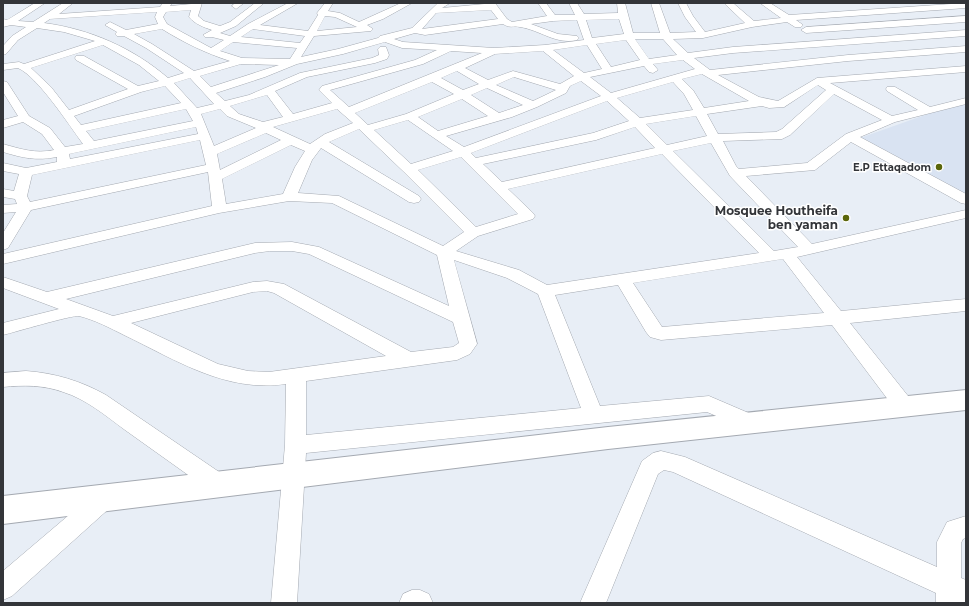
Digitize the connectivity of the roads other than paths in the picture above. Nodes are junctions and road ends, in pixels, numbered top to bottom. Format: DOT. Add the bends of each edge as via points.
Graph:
graph roads {
  1 [pos="29,3"];
  2 [pos="41,3"];
  3 [pos="136,3"];
  4 [pos="147,3"];
  5 [pos="240,3"];
  6 [pos="294,3"];
  7 [pos="329,3"];
  8 [pos="408,3"];
  9 [pos="446,3"];
  10 [pos="542,3"];
  11 [pos="573,3"];
  12 [pos="620,3"];
  13 [pos="655,3"];
  14 [pos="682,3"];
  15 [pos="728,3"];
  16 [pos="764,3"];
  17 [pos="880,3"];
  18 [pos="101,4"];
  19 [pos="65,5"];
  20 [pos="197,5"];
  21 [pos="257,5"];
  22 [pos="492,5"];
  23 [pos="966,5"];
  24 [pos="894,10"];
  25 [pos="434,11"];
  26 [pos="321,13"];
  27 [pos="163,14"];
  28 [pos="18,16"];
  29 [pos="580,16"];
  30 [pos="622,16"];
  31 [pos="48,17"];
  32 [pos="553,18"];
  33 [pos="789,19"];
  34 [pos="966,19"];
  35 [pos="5,20"];
  36 [pos="145,20"];
  37 [pos="504,21"];
  38 [pos="919,23"];
  39 [pos="89,24"];
  40 [pos="519,24"];
  41 [pos="752,24"];
  42 [pos="33,25"];
  43 [pos="106,26"];
  44 [pos="251,26"];
  45 [pos="363,27"];
  46 [pos="124,28"];
  47 [pos="414,30"];
  48 [pos="806,30"];
  49 [pos="217,32"];
  50 [pos="966,33"];
  51 [pos="310,34"];
  52 [pos="703,35"];
  53 [pos="942,35"];
  54 [pos="628,36"];
  55 [pos="666,36"];
  56 [pos="185,39"];
  57 [pos="232,39"];
  58 [pos="100,40"];
  59 [pos="589,40"];
  60 [pos="384,42"];
  61 [pos="826,43"];
  62 [pos="149,46"];
  63 [pos="304,46"];
  64 [pos="116,47"];
  65 [pos="545,48"];
  66 [pos="966,48"];
  67 [pos="449,49"];
  68 [pos="494,51"];
  69 [pos="3,52"];
  70 [pos="212,52"];
  71 [pos="126,53"];
  72 [pos="685,56"];
  73 [pos="848,58"];
  74 [pos="241,61"];
  75 [pos="294,62"];
  76 [pos="646,62"];
  77 [pos="142,63"];
  78 [pos="320,64"];
  79 [pos="3,67"];
  80 [pos="24,67"];
  81 [pos="458,68"];
  82 [pos="608,70"];
  83 [pos="964,70"];
  84 [pos="705,71"];
  85 [pos="108,73"];
  86 [pos="192,74"];
  87 [pos="374,76"];
  88 [pos="582,76"];
  89 [pos="432,78"];
  90 [pos="668,79"];
  91 [pos="167,81"];
  92 [pos="817,81"];
  93 [pos="343,83"];
  94 [pos="3,84"];
  95 [pos="488,85"];
  96 [pos="563,88"];
  97 [pos="833,89"];
  98 [pos="891,89"];
  99 [pos="137,90"];
  100 [pos="404,90"];
  101 [pos="210,91"];
  102 [pos="269,91"];
  103 [pos="462,94"];
  104 [pos="609,97"];
  105 [pos="966,101"];
  106 [pos="762,102"];
  107 [pos="373,103"];
  108 [pos="533,105"];
  109 [pos="224,106"];
  110 [pos="342,108"];
  111 [pos="926,110"];
  112 [pos="700,112"];
  113 [pos="195,113"];
  114 [pos="67,115"];
  115 [pos="410,116"];
  116 [pos="497,116"];
  117 [pos="25,118"];
  118 [pos="290,118"];
  119 [pos="891,120"];
  120 [pos="637,122"];
  121 [pos="3,124"];
  122 [pos="264,127"];
  123 [pos="363,127"];
  124 [pos="79,129"];
  125 [pos="436,135"];
  126 [pos="204,136"];
  127 [pos="850,137"];
  128 [pos="715,138"];
  129 [pos="289,140"];
  130 [pos="90,145"];
  131 [pos="316,145"];
  132 [pos="3,148"];
  133 [pos="664,149"];
  134 [pos="463,152"];
  135 [pos="209,153"];
  136 [pos="63,158"];
  137 [pos="475,162"];
  138 [pos="3,167"];
  139 [pos="409,170"];
  140 [pos="26,172"];
  141 [pos="214,172"];
  142 [pos="735,173"];
  143 [pos="499,187"];
  144 [pos="3,193"];
  145 [pos="289,197"];
  146 [pos="414,199"];
  147 [pos="966,200"];
  148 [pos="23,201"];
  149 [pos="3,209"];
  150 [pos="219,209"];
  151 [pos="966,214"];
  152 [pos="473,234"];
  153 [pos="3,245"];
  154 [pos="809,249"];
  155 [pos="444,252"];
  156 [pos="787,254"];
  157 [pos="770,256"];
  158 [pos="3,259"];
  159 [pos="622,279"];
  160 [pos="3,282"];
  161 [pos="545,291"];
  162 [pos="46,298"];
  163 [pos="966,305"];
  164 [pos="78,310"];
  165 [pos="461,318"];
  166 [pos="837,318"];
  167 [pos="112,322"];
  168 [pos="3,329"];
  169 [pos="409,360"];
  170 [pos="296,375"];
  171 [pos="3,380"];
  172 [pos="966,400"];
  173 [pos="905,407"];
  174 [pos="593,414"];
  175 [pos="751,423"];
  176 [pos="296,446"];
  177 [pos="294,476"];
  178 [pos="220,485"];
  179 [pos="104,499"];
  180 [pos="3,510"];
  181 [pos="966,527"];
  182 [pos="3,587"];
  183 [pos="954,594"];
  184 [pos="284,603"];
  185 [pos="412,603"];
  186 [pos="420,603"];
  187 [pos="593,603"];
  1 -- 35 [label="street"];
  2 -- 28 [label="street"];
  3 -- 4 [label="street"];
  3 -- 18 [label="street"];
  5 -- 21 [label="street" via="236,6"];
  6 -- 44 [label="street"];
  7 -- 26 [label="street"];
  8 -- 45 [label="street"];
  9 -- 25 [label="street"];
  10 -- 32 [label="street"];
  11 -- 29 [label="street"];
  12 -- 30 [label="street"];
  13 -- 55 [label="street"];
  14 -- 52 [label="street" via="688,17"];
  15 -- 41 [label="street"];
  16 -- 33 [label="street"];
  17 -- 24 [label="street"];
  18 -- 19 [label="street"];
  19 -- 31 [label="street"];
  20 -- 27 [label="street"];
  20 -- 49 [label="street" via="193,17"];
  21 -- 49 [label="street"];
  22 -- 25 [label="street"];
  22 -- 37 [label="street"];
  23 -- 24 [label="street"];
  24 -- 33 [label="street"];
  24 -- 38 [label="street"];
  25 -- 47 [label="street"];
  26 -- 45 [label="street" via="337,15"];
  26 -- 51 [label="street"];
  27 -- 31 [label="street"];
  27 -- 36 [label="street"];
  27 -- 46 [label="street"];
  27 -- 56 [label="street"];
  28 -- 31 [label="street"];
  28 -- 35 [label="street"];
  29 -- 30 [label="street"];
  29 -- 32 [label="street"];
  29 -- 59 [label="street"];
  30 -- 54 [label="street"];
  31 -- 39 [label="street"];
  31 -- 42 [label="street"];
  32 -- 40 [label="street"];
  33 -- 41 [label="street"];
  33 -- 48 [label="street"];
  34 -- 38 [label="street"];
  35 -- 42 [label="street"];
  37 -- 40 [label="street" via="510,25"];
  37 -- 47 [label="street" via="425,32"];
  38 -- 48 [label="street"];
  38 -- 53 [label="street"];
  40 -- 59 [label="street" via="556,37"];
  41 -- 52 [label="street"];
  42 -- 58 [label="street" via="63,29"];
  42 -- 69 [label="street" via="14,38"];
  43 -- 46 [label="street"];
  44 -- 51 [label="street"];
  44 -- 57 [label="street"];
  45 -- 51 [label="street"];
  45 -- 60 [label="street"];
  46 -- 58 [label="street"];
  46 -- 62 [label="street"];
  47 -- 60 [label="street"];
  48 -- 61 [label="street"];
  49 -- 56 [label="street"];
  49 -- 57 [label="street"];
  50 -- 53 [label="street"];
  51 -- 63 [label="street"];
  52 -- 55 [label="street"];
  53 -- 61 [label="street"];
  53 -- 66 [label="street"];
  54 -- 55 [label="street"];
  54 -- 59 [label="street"];
  54 -- 76 [label="street"];
  55 -- 72 [label="street"];
  56 -- 62 [label="street"];
  56 -- 70 [label="street"];
  57 -- 63 [label="street"];
  57 -- 70 [label="street"];
  58 -- 64 [label="street"];
  58 -- 80 [label="street"];
  59 -- 65 [label="street"];
  59 -- 82 [label="street"];
  60 -- 67 [label="street"];
  60 -- 78 [label="street" via="340,52"];
  60 -- 78 [label="street" via="382,57"];
  61 -- 72 [label="street"];
  61 -- 73 [label="street"];
  62 -- 71 [label="street"];
  62 -- 86 [label="street"];
  63 -- 75 [label="street"];
  64 -- 71 [label="street"];
  64 -- 85 [label="street" via="79,58"];
  65 -- 68 [label="street"];
  65 -- 88 [label="street"];
  66 -- 73 [label="street"];
  67 -- 68 [label="street"];
  67 -- 87 [label="street" via="433,57"];
  68 -- 81 [label="street"];
  70 -- 74 [label="street"];
  71 -- 77 [label="street"];
  72 -- 76 [label="street"];
  72 -- 84 [label="street"];
  73 -- 84 [label="street"];
  74 -- 75 [label="street"];
  74 -- 86 [label="street"];
  75 -- 78 [label="street"];
  75 -- 101 [label="street"];
  76 -- 82 [label="street"];
  76 -- 90 [label="street"];
  77 -- 85 [label="street"];
  77 -- 91 [label="street"];
  78 -- 93 [label="street"];
  78 -- 102 [label="street"];
  79 -- 80 [label="street"];
  80 -- 114 [label="street" via="47,89"];
  81 -- 89 [label="street"];
  81 -- 95 [label="street"];
  82 -- 88 [label="street"];
  83 -- 92 [label="street"];
  84 -- 90 [label="street"];
  84 -- 106 [label="street"];
  85 -- 99 [label="street"];
  86 -- 91 [label="street"];
  86 -- 101 [label="street"];
  87 -- 93 [label="street"];
  87 -- 100 [label="street"];
  88 -- 96 [label="street" via="565,84"];
  88 -- 104 [label="street"];
  89 -- 100 [label="street"];
  89 -- 103 [label="street"];
  90 -- 104 [label="street"];
  90 -- 112 [label="street" via="690,92"];
  91 -- 99 [label="street"];
  91 -- 113 [label="street"];
  92 -- 97 [label="street"];
  92 -- 106 [label="street" via="780,105 773,106"];
  93 -- 107 [label="street"];
  93 -- 110 [label="street" via="324,89"];
  94 -- 117 [label="street"];
  95 -- 96 [label="street" via="514,74"];
  95 -- 103 [label="street"];
  95 -- 108 [label="street"];
  96 -- 108 [label="street" via="562,91"];
  97 -- 119 [label="street"];
  97 -- 128 [label="street" via="786,132 778,136"];
  98 -- 111 [label="street"];
  99 -- 114 [label="street"];
  100 -- 107 [label="street"];
  101 -- 109 [label="street"];
  102 -- 109 [label="street"];
  102 -- 118 [label="street"];
  103 -- 115 [label="street"];
  103 -- 116 [label="street"];
  104 -- 120 [label="street"];
  104 -- 134 [label="street"];
  105 -- 111 [label="street"];
  106 -- 112 [label="street"];
  107 -- 110 [label="street"];
  108 -- 116 [label="street" via="508,115"];
  109 -- 113 [label="street"];
  109 -- 122 [label="street" via="240,119"];
  110 -- 118 [label="street"];
  110 -- 123 [label="street"];
  111 -- 119 [label="street"];
  112 -- 120 [label="street"];
  112 -- 128 [label="street"];
  113 -- 124 [label="street"];
  113 -- 126 [label="street"];
  113 -- 130 [label="street"];
  114 -- 124 [label="street"];
  115 -- 123 [label="street"];
  115 -- 125 [label="street"];
  116 -- 125 [label="street"];
  117 -- 121 [label="street"];
  117 -- 136 [label="street" via="46,131"];
  118 -- 122 [label="street"];
  119 -- 127 [label="street"];
  120 -- 133 [label="street"];
  120 -- 137 [label="street" via="596,136"];
  122 -- 129 [label="street"];
  122 -- 135 [label="street"];
  123 -- 131 [label="street"];
  123 -- 139 [label="street"];
  124 -- 130 [label="street"];
  125 -- 134 [label="street"];
  126 -- 135 [label="street"];
  126 -- 136 [label="street"];
  127 -- 142 [label="street" via="810,166"];
  127 -- 147 [label="street"];
  128 -- 133 [label="street"];
  128 -- 142 [label="street"];
  129 -- 131 [label="street"];
  129 -- 141 [label="street"];
  130 -- 136 [label="street"];
  131 -- 145 [label="street"];
  131 -- 146 [label="street"];
  132 -- 136 [label="street" via="32,156"];
  133 -- 143 [label="street"];
  133 -- 157 [label="street"];
  134 -- 137 [label="street"];
  134 -- 139 [label="street"];
  135 -- 141 [label="street"];
  136 -- 140 [label="street"];
  137 -- 143 [label="street"];
  138 -- 140 [label="street"];
  139 -- 152 [label="street"];
  140 -- 148 [label="street"];
  141 -- 148 [label="street"];
  141 -- 150 [label="street"];
  142 -- 154 [label="street"];
  143 -- 152 [label="street" via="528,216"];
  144 -- 148 [label="street"];
  145 -- 150 [label="street"];
  145 -- 155 [label="street" via="345,203"];
  148 -- 149 [label="street"];
  148 -- 153 [label="street"];
  150 -- 158 [label="street"];
  151 -- 154 [label="street"];
  152 -- 155 [label="street"];
  154 -- 156 [label="street"];
  155 -- 161 [label="street" via="513,274"];
  155 -- 165 [label="street"];
  156 -- 157 [label="street"];
  156 -- 166 [label="street"];
  157 -- 159 [label="street"];
  159 -- 161 [label="street"];
  159 -- 166 [label="street" via="652,328 661,334"];
  160 -- 162 [label="street"];
  161 -- 174 [label="street"];
  162 -- 164 [label="street"];
  162 -- 165 [label="street" via="255,248 287,246 314,250"];
  163 -- 166 [label="street"];
  164 -- 167 [label="street"];
  164 -- 168 [label="street"];
  165 -- 169 [label="street" via="468,344 464,349 458,353"];
  166 -- 173 [label="street"];
  167 -- 169 [label="street" via="267,286 278,288"];
  167 -- 170 [label="street" via="212,369 231,375 269,378"];
  169 -- 170 [label="street"];
  170 -- 176 [label="street"];
  171 -- 178 [label="street" via="35,379 64,384 84,393"];
  172 -- 173 [label="main road"];
  173 -- 175 [label="main road"];
  174 -- 175 [label="street" via="709,404"];
  174 -- 176 [label="street"];
  175 -- 177 [label="main road"];
  176 -- 177 [label="street"];
  177 -- 178 [label="main road"];
  177 -- 184 [label="street"];
  178 -- 179 [label="main road"];
  179 -- 180 [label="main road"];
  179 -- 182 [label="street"];
  181 -- 183 [label="street" via="954,530 949,542"];
  183 -- 187 [label="street" via="677,464 661,460 650,468"];
  185 -- 186 [label="street"];
}
